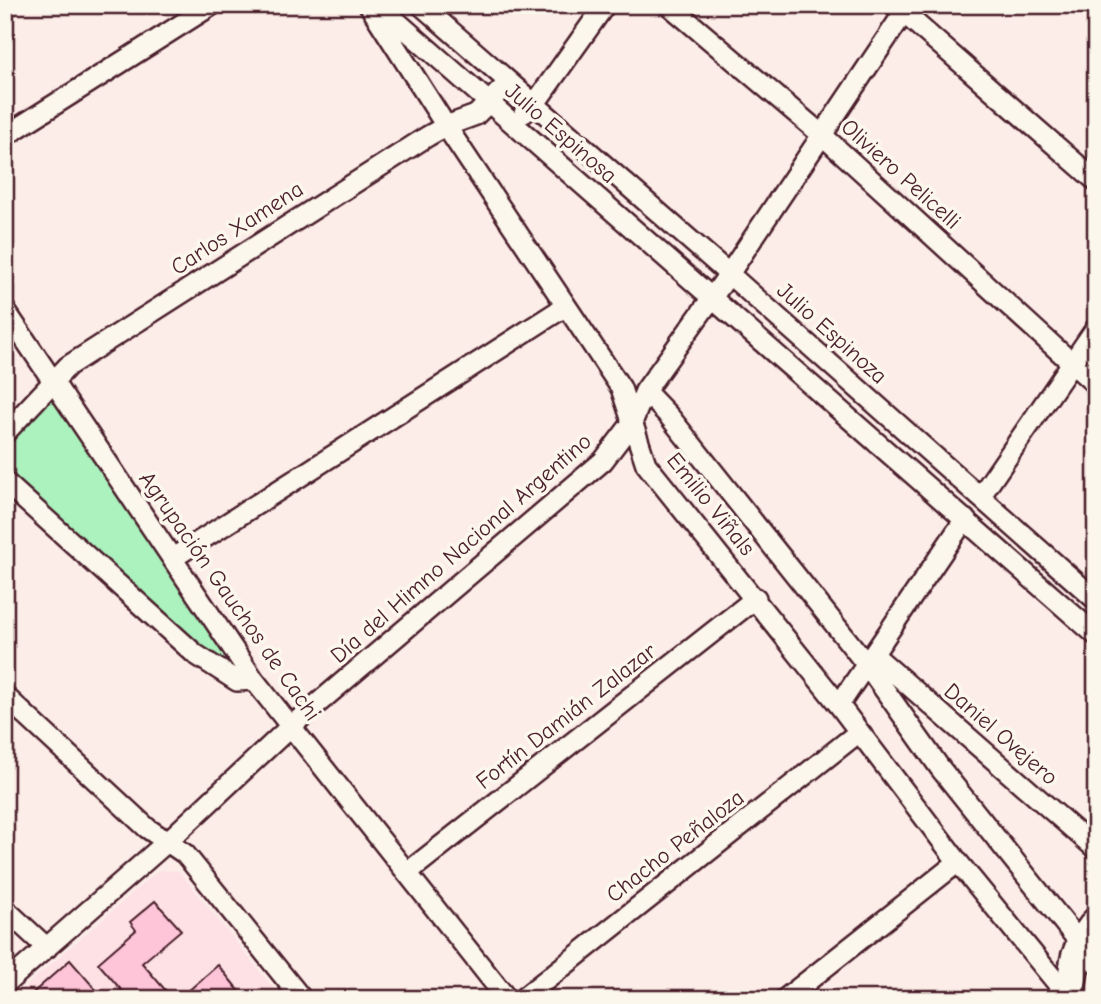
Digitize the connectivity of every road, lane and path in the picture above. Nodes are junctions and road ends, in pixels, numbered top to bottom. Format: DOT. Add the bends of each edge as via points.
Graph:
graph roads {
  1 [pos="212,5"];
  2 [pos="369,5"];
  3 [pos="378,5"];
  4 [pos="421,5"];
  5 [pos="605,5"];
  6 [pos="670,5"];
  7 [pos="903,8"];
  8 [pos="508,83"];
  9 [pos="489,104"];
  10 [pos="534,106"];
  11 [pos="513,123"];
  12 [pos="446,126"];
  13 [pos="822,135"];
  14 [pos="5,136"];
  15 [pos="1096,181"];
  16 [pos="729,274"];
  17 [pos="712,296"];
  18 [pos="566,306"];
  19 [pos="5,310"];
  20 [pos="1096,328"];
  21 [pos="1072,364"];
  22 [pos="51,381"];
  23 [pos="1096,385"];
  24 [pos="645,391"];
  25 [pos="632,423"];
  26 [pos="5,433"];
  27 [pos="5,482"];
  28 [pos="980,498"];
  29 [pos="965,519"];
  30 [pos="173,558"];
  31 [pos="756,598"];
  32 [pos="1096,600"];
  33 [pos="1096,635"];
  34 [pos="871,660"];
  35 [pos="254,680"];
  36 [pos="5,696"];
  37 [pos="839,705"];
  38 [pos="290,727"];
  39 [pos="859,732"];
  40 [pos="167,842"];
  41 [pos="1096,849"];
  42 [pos="958,862"];
  43 [pos="408,872"];
  44 [pos="5,909"];
  45 [pos="1091,943"];
  46 [pos="47,948"];
  47 [pos="5,984"];
  48 [pos="1067,997"];
  49 [pos="302,999"];
  50 [pos="507,999"];
  51 [pos="522,999"];
  52 [pos="785,999"];
  1 -- 14 [label="street"];
  2 -- 12 [label="street, Emilio Viñals"];
  3 -- 9 [label="street, Julio Espinosa"];
  4 -- 8 [label="street, Julio Espinosa"];
  5 -- 10 [label="street"];
  6 -- 13 [label="street, Oliviero Pelicelli"];
  7 -- 13 [label="street, Día del Himno Nacional Argentino"];
  7 -- 15 [label="street"];
  8 -- 9 [label="street, Carlos Xamena"];
  8 -- 10 [label="street, Julio Espinosa"];
  9 -- 11 [label="street, Julio Espinosa"];
  9 -- 12 [label="street, Carlos Xamena" via="476,115"];
  10 -- 11 [label="street"];
  10 -- 16 [label="street, Julio Espinoza"];
  11 -- 17 [label="street, Julio Espinosa"];
  12 -- 18 [label="street, Emilio Viñals"];
  12 -- 22 [label="street, Carlos Xamena"];
  13 -- 16 [label="street, Día del Himno Nacional Argentino"];
  13 -- 21 [label="street, Oliviero Pelicelli"];
  16 -- 17 [label="street, Día del Himno Nacional Argentino"];
  16 -- 28 [label="street, Julio Espinoza"];
  17 -- 24 [label="street, Día del Himno Nacional Argentino"];
  17 -- 29 [label="street"];
  18 -- 25 [label="street, Emilio Viñals" via="621,388"];
  18 -- 30 [label="street"];
  19 -- 22 [label="street, Agrupación Gauchos de Cachi"];
  20 -- 21 [label="street"];
  21 -- 23 [label="street, Oliviero Pelicelli"];
  21 -- 28 [label="street"];
  22 -- 26 [label="street, Carlos Xamena"];
  22 -- 30 [label="street, Agrupación Gauchos de Cachi"];
  24 -- 25 [label="street, Día del Himno Nacional Argentino"];
  24 -- 34 [label="street, Emilio Viñals"];
  25 -- 31 [label="street, Emilio Viñals" via="646,464"];
  25 -- 38 [label="street, Día del Himno Nacional Argentino" via="603,461"];
  27 -- 35 [label="street" via="195,654 236,681"];
  28 -- 32 [label="street, Julio Espinoza"];
  29 -- 33 [label="street"];
  29 -- 34 [label="street"];
  30 -- 35 [label="street, Agrupación Gauchos de Cachi"];
  31 -- 37 [label="street, Emilio Viñals"];
  31 -- 43 [label="street, Fortín Damián Zalazar"];
  34 -- 37 [label="street"];
  34 -- 41 [label="street, Daniel Ovejero"];
  34 -- 45 [label="street, Emilio Viñals" via="940,768"];
  35 -- 38 [label="street, Agrupación Gauchos de Cachi"];
  36 -- 40 [label="street"];
  37 -- 39 [label="street, Emilio Viñals"];
  38 -- 40 [label="street, Día del Himno Nacional Argentino"];
  38 -- 43 [label="street, Agrupación Gauchos de Cachi"];
  39 -- 42 [label="street, Emilio Viñals"];
  39 -- 51 [label="street, Chacho Peñaloza"];
  40 -- 46 [label="street, Día del Himno Nacional Argentino"];
  40 -- 49 [label="street" via="185,855"];
  42 -- 48 [label="street, Emilio Viñals"];
  42 -- 52 [label="street"];
  43 -- 50 [label="street, Agrupación Gauchos de Cachi"];
  44 -- 46 [label="street"];
  45 -- 48 [label="street"];
  46 -- 47 [label="street, Día del Himno Nacional Argentino"];
}
